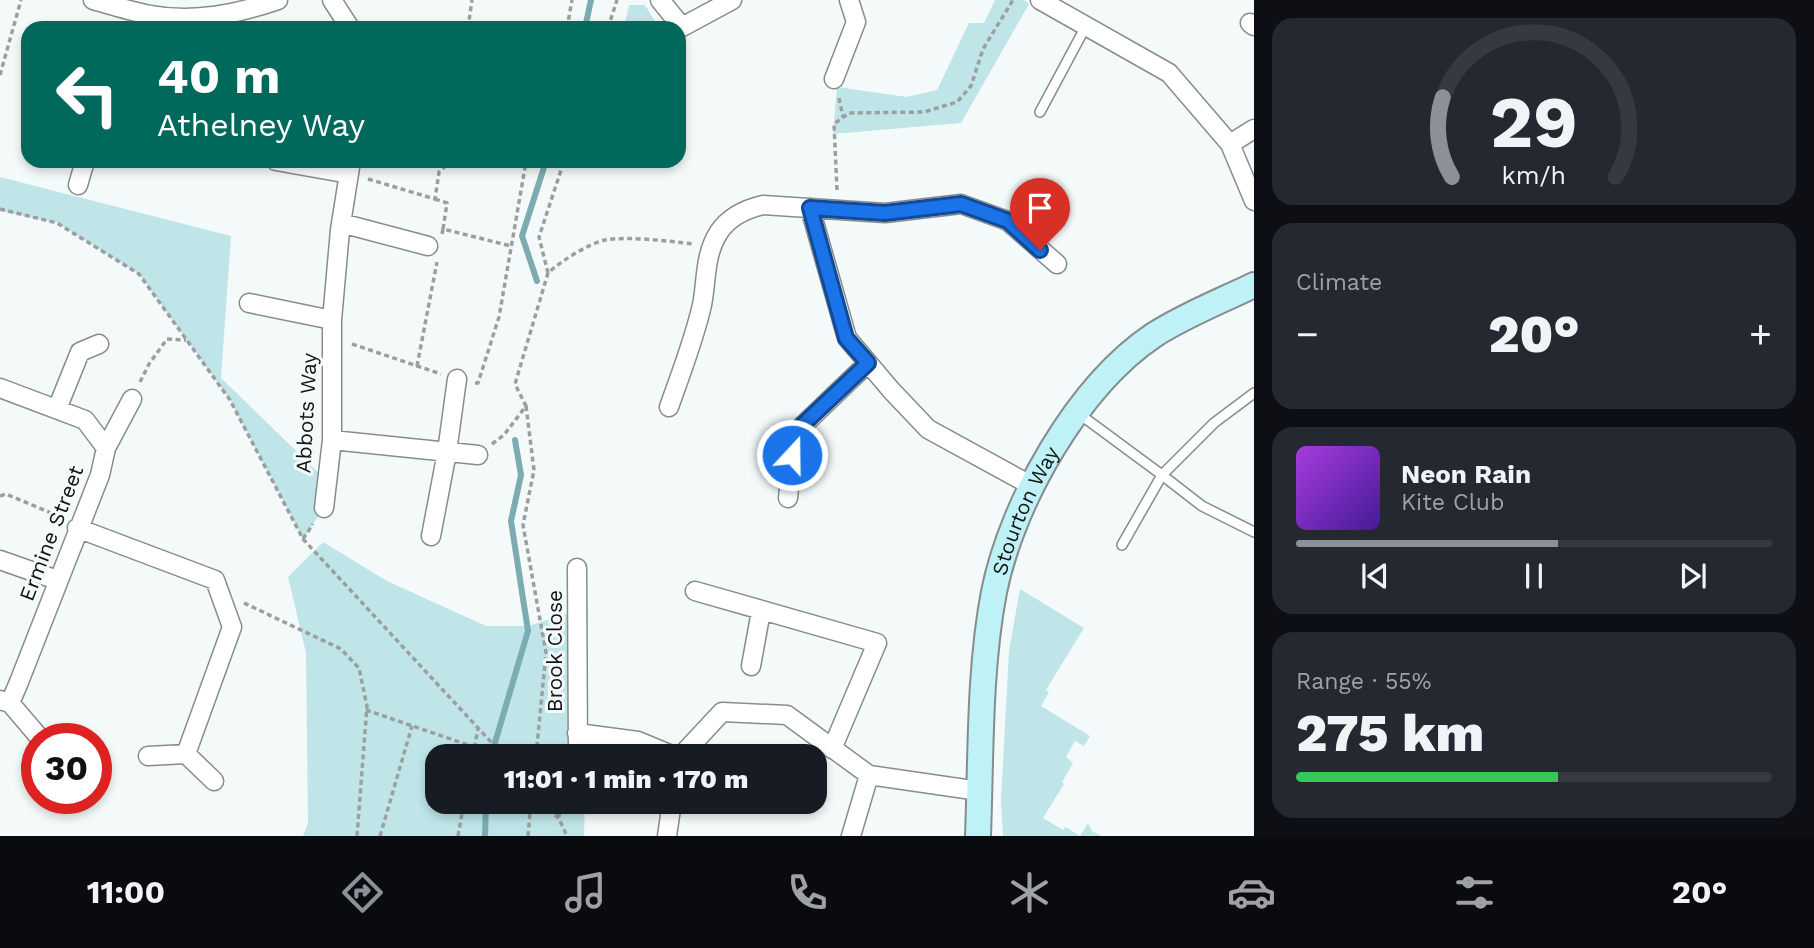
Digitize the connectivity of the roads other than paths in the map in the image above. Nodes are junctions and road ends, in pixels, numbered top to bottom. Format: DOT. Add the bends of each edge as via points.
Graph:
graph roads {
  1 [pos="93,0"];
  2 [pos="278,0"];
  3 [pos="332,0"];
  4 [pos="660,0"];
  5 [pos="732,0"];
  6 [pos="849,0"];
  7 [pos="1048,2"];
  8 [pos="346,21"];
  9 [pos="674,21"];
  10 [pos="686,26"];
  11 [pos="1086,26"];
  12 [pos="834,79"];
  13 [pos="1040,112"];
  14 [pos="1254,129"];
  15 [pos="1230,144"];
  16 [pos="83,168"];
  17 [pos="350,168"];
  18 [pos="78,185"];
  19 [pos="1254,201"];
  20 [pos="810,208"];
  21 [pos="341,223"];
  22 [pos="436,247"];
  23 [pos="1057,264"];
  24 [pos="1254,285"];
  25 [pos="249,303"];
  26 [pos="332,329"];
  27 [pos="99,344"];
  28 [pos="868,363"];
  29 [pos="457,379"];
  30 [pos="0,388"];
  31 [pos="1254,393"];
  32 [pos="132,399"];
  33 [pos="670,407"];
  34 [pos="57,409"];
  35 [pos="1077,412"];
  36 [pos="332,440"];
  37 [pos="106,448"];
  38 [pos="447,452"];
  39 [pos="478,455"];
  40 [pos="1162,475"];
  41 [pos="1032,486"];
  42 [pos="788,498"];
  43 [pos="324,509"];
  44 [pos="78,526"];
  45 [pos="1254,531"];
  46 [pos="431,536"];
  47 [pos="1122,545"];
  48 [pos="0,560"];
  49 [pos="577,568"];
  50 [pos="57,580"];
  51 [pos="695,591"];
  52 [pos="761,611"];
  53 [pos="751,666"];
  54 [pos="5,702"];
  55 [pos="25,723"];
  56 [pos="578,733"];
  57 [pos="578,744"];
  58 [pos="645,744"];
  59 [pos="692,744"];
  60 [pos="825,744"];
  61 [pos="827,745"];
  62 [pos="832,749"];
  63 [pos="186,754"];
  64 [pos="148,756"];
  65 [pos="869,775"];
  66 [pos="214,781"];
  67 [pos="979,791"];
  68 [pos="671,814"];
  69 [pos="667,836"];
  70 [pos="851,836"];
  71 [pos="978,836"];
  1 -- 2 [label="street" via="151,15 202,19"];
  3 -- 8 [label="street"];
  4 -- 9 [label="street"];
  5 -- 10 [label="street"];
  6 -- 12 [label="street" via="856,22"];
  7 -- 11 [label="street"];
  11 -- 13 [label="lane"];
  11 -- 15 [label="street" via="1169,73"];
  14 -- 15 [label="street"];
  15 -- 19 [label="street"];
  16 -- 18 [label="street"];
  17 -- 21 [label="street, Abbots Way"];
  20 -- 23 [label="street" via="885,213 961,204 1008,221"];
  20 -- 28 [label="street" via="846,338"];
  20 -- 33 [label="street" via="763,205 744,210 719,231 707,258 702,303"];
  21 -- 22 [label="street"];
  21 -- 26 [label="street, Abbots Way"];
  24 -- 35 [label="street, Stourton Way" via="1154,335 1117,365"];
  25 -- 26 [label="street"];
  26 -- 36 [label="street, Abbots Way"];
  27 -- 34 [label="street" via="80,352"];
  28 -- 41 [label="street" via="928,429"];
  28 -- 42 [label="street" via="794,433"];
  29 -- 38 [label="street"];
  30 -- 34 [label="street, Ermine Street"];
  31 -- 40 [label="lane" via="1214,423"];
  32 -- 37 [label="street, Ermine Street"];
  34 -- 37 [label="street, Ermine Street" via="85,420"];
  35 -- 40 [label="lane"];
  35 -- 41 [label="street, Stourton Way"];
  36 -- 38 [label="street"];
  36 -- 43 [label="street, Abbots Way"];
  37 -- 44 [label="street, Ermine Street"];
  38 -- 39 [label="street"];
  38 -- 46 [label="street"];
  40 -- 45 [label="lane" via="1202,506"];
  40 -- 47 [label="lane"];
  41 -- 67 [label="street, Stourton Way" via="995,590"];
  44 -- 50 [label="street, Ermine Street"];
  44 -- 63 [label="street" via="215,580 232,627"];
  48 -- 50 [label="street"];
  49 -- 56 [label="street, Brook Close"];
  50 -- 54 [label="street, Ermine Street"];
  51 -- 52 [label="street"];
  52 -- 53 [label="street"];
  52 -- 62 [label="street" via="877,643"];
  54 -- 55 [label="street"];
  56 -- 57 [label="street, Brook Close"];
  56 -- 58 [label="street, Brook Close"];
  59 -- 60 [label="street" via="722,712 787,715"];
  61 -- 62 [label="street"];
  62 -- 65 [label="street"];
  63 -- 64 [label="street"];
  63 -- 66 [label="street"];
  65 -- 67 [label="street"];
  65 -- 70 [label="street"];
  67 -- 71 [label="street, Stourton Way"];
  68 -- 69 [label="street"];
}
